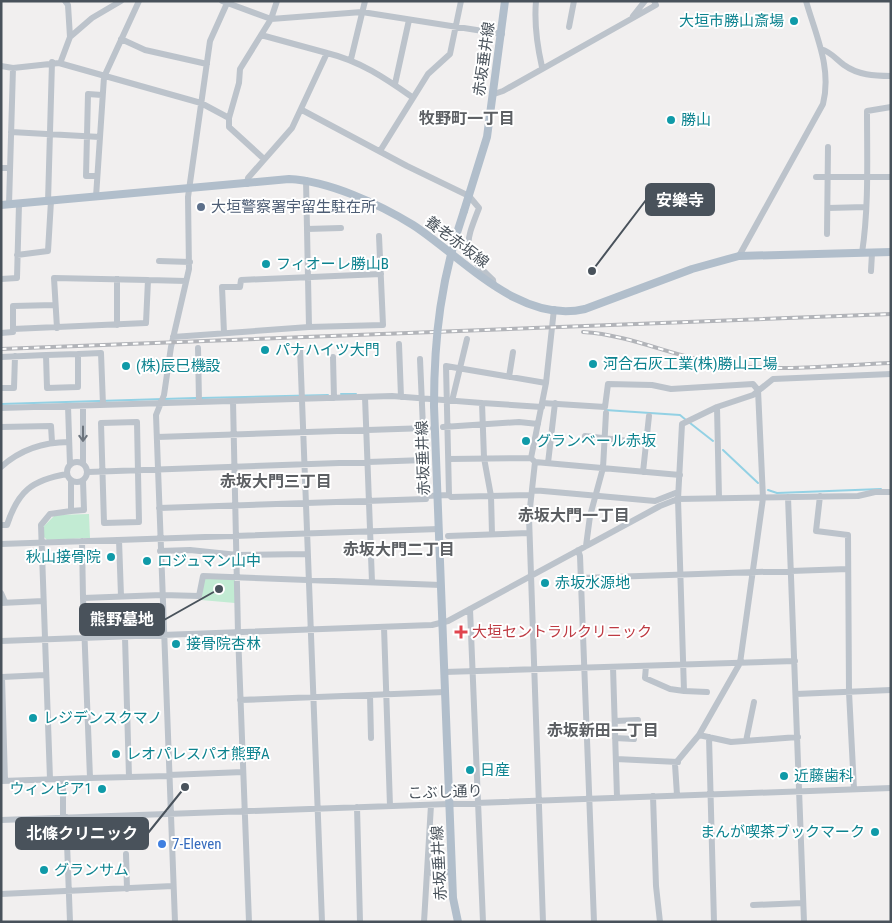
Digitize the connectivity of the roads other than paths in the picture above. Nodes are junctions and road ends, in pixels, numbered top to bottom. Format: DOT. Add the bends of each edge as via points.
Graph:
graph roads {
  1 [pos="65,1"];
  2 [pos="121,1"];
  3 [pos="139,1"];
  4 [pos="277,1"];
  5 [pos="365,1"];
  6 [pos="461,1"];
  7 [pos="505,1"];
  8 [pos="536,1"];
  9 [pos="574,1"];
  10 [pos="645,1"];
  11 [pos="654,1"];
  12 [pos="806,1"];
  13 [pos="225,2"];
  14 [pos="362,12"];
  15 [pos="271,19"];
  16 [pos="409,20"];
  17 [pos="630,20"];
  18 [pos="569,27"];
  19 [pos="456,28"];
  20 [pos="502,34"];
  21 [pos="261,35"];
  22 [pos="70,37"];
  23 [pos="121,39"];
  24 [pos="821,49"];
  25 [pos="327,53"];
  26 [pos="351,59"];
  27 [pos="61,61"];
  28 [pos="52,62"];
  29 [pos="207,64"];
  30 [pos="1,66"];
  31 [pos="542,67"];
  32 [pos="13,68"];
  33 [pos="891,76"];
  34 [pos="104,77"];
  35 [pos="395,84"];
  36 [pos="494,94"];
  37 [pos="102,95"];
  38 [pos="412,97"];
  39 [pos="201,103"];
  40 [pos="891,108"];
  41 [pos="302,110"];
  42 [pos="229,118"];
  43 [pos="11,132"];
  44 [pos="49,133"];
  45 [pos="88,136"];
  46 [pos="100,137"];
  47 [pos="828,147"];
  48 [pos="380,151"];
  49 [pos="264,159"];
  50 [pos="1,168"];
  51 [pos="10,168"];
  52 [pos="96,176"];
  53 [pos="816,177"];
  54 [pos="828,177"];
  55 [pos="867,177"];
  56 [pos="891,177"];
  57 [pos="306,180"];
  58 [pos="247,184"];
  59 [pos="189,188"];
  60 [pos="469,196"];
  61 [pos="96,197"];
  62 [pos="49,202"];
  63 [pos="19,204"];
  64 [pos="5,205"];
  65 [pos="866,207"];
  66 [pos="828,208"];
  67 [pos="341,228"];
  68 [pos="307,229"];
  69 [pos="827,234"];
  70 [pos="379,236"];
  71 [pos="891,252"];
  72 [pos="862,253"];
  73 [pos="872,253"];
  74 [pos="18,255"];
  75 [pos="739,256"];
  76 [pos="159,261"];
  77 [pos="190,262"];
  78 [pos="871,271"];
  79 [pos="381,274"];
  80 [pos="308,277"];
  81 [pos="1,279"];
  82 [pos="117,279"];
  83 [pos="148,280"];
  84 [pos="186,282"];
  85 [pos="494,286"];
  86 [pos="55,305"];
  87 [pos="554,309"];
  88 [pos="117,325"];
  89 [pos="309,327"];
  90 [pos="57,328"];
  91 [pos="13,329"];
  92 [pos="1,333"];
  93 [pos="224,333"];
  94 [pos="173,337"];
  95 [pos="467,339"];
  96 [pos="399,344"];
  97 [pos="198,348"];
  98 [pos="300,348"];
  99 [pos="513,352"];
  100 [pos="78,354"];
  101 [pos="46,355"];
  102 [pos="15,356"];
  103 [pos="1,357"];
  104 [pos="333,357"];
  105 [pos="420,359"];
  106 [pos="460,368"];
  107 [pos="891,374"];
  108 [pos="509,377"];
  109 [pos="546,383"];
  110 [pos="1,388"];
  111 [pos="758,390"];
  112 [pos="401,395"];
  113 [pos="302,396"];
  114 [pos="366,397"];
  115 [pos="422,397"];
  116 [pos="334,398"];
  117 [pos="199,399"];
  118 [pos="450,399"];
  119 [pos="162,400"];
  120 [pos="233,401"];
  121 [pos="103,402"];
  122 [pos="482,403"];
  123 [pos="542,405"];
  124 [pos="555,405"];
  125 [pos="68,406"];
  126 [pos="83,406"];
  127 [pos="717,407"];
  128 [pos="1,408"];
  129 [pos="606,413"];
  130 [pos="649,416"];
  131 [pos="538,424"];
  132 [pos="483,426"];
  133 [pos="1,427"];
  134 [pos="445,427"];
  135 [pos="425,428"];
  136 [pos="366,431"];
  137 [pos="303,433"];
  138 [pos="234,435"];
  139 [pos="585,436"];
  140 [pos="157,437"];
  141 [pos="605,438"];
  142 [pos="52,442"];
  143 [pos="69,442"];
  144 [pos="646,443"];
  145 [pos="484,458"];
  146 [pos="448,459"];
  147 [pos="425,460"];
  148 [pos="533,460"];
  149 [pos="368,462"];
  150 [pos="83,463"];
  151 [pos="548,463"];
  152 [pos="304,464"];
  153 [pos="70,465"];
  154 [pos="1,467"];
  155 [pos="235,467"];
  156 [pos="603,468"];
  157 [pos="139,470"];
  158 [pos="158,470"];
  159 [pos="102,471"];
  160 [pos="88,472"];
  161 [pos="644,472"];
  162 [pos="680,475"];
  163 [pos="69,477"];
  164 [pos="84,481"];
  165 [pos="891,492"];
  166 [pos="532,493"];
  167 [pos="449,495"];
  168 [pos="426,496"];
  169 [pos="438,496"];
  170 [pos="491,496"];
  171 [pos="596,496"];
  172 [pos="678,496"];
  173 [pos="820,496"];
  174 [pos="788,497"];
  175 [pos="719,498"];
  176 [pos="763,498"];
  177 [pos="369,500"];
  178 [pos="305,503"];
  179 [pos="236,505"];
  180 [pos="159,508"];
  181 [pos="72,511"];
  182 [pos="1,525"];
  183 [pos="439,529"];
  184 [pos="370,530"];
  185 [pos="306,533"];
  186 [pos="529,533"];
  187 [pos="492,534"];
  188 [pos="238,536"];
  189 [pos="448,536"];
  190 [pos="160,539"];
  191 [pos="119,540"];
  192 [pos="82,541"];
  193 [pos="41,542"];
  194 [pos="1,544"];
  195 [pos="586,546"];
  196 [pos="578,550"];
  197 [pos="160,551"];
  198 [pos="307,554"];
  199 [pos="238,555"];
  200 [pos="848,569"];
  201 [pos="791,570"];
  202 [pos="754,572"];
  203 [pos="531,575"];
  204 [pos="680,575"];
  205 [pos="238,577"];
  206 [pos="581,578"];
  207 [pos="309,580"];
  208 [pos="372,582"];
  209 [pos="441,585"];
  210 [pos="1,593"];
  211 [pos="162,595"];
  212 [pos="121,596"];
  213 [pos="83,598"];
  214 [pos="43,601"];
  215 [pos="3,603"];
  216 [pos="470,609"];
  217 [pos="442,622"];
  218 [pos="384,627"];
  219 [pos="311,630"];
  220 [pos="238,633"];
  221 [pos="164,635"];
  222 [pos="125,637"];
  223 [pos="83,638"];
  224 [pos="44,640"];
  225 [pos="1,641"];
  226 [pos="795,660"];
  227 [pos="740,662"];
  228 [pos="683,664"];
  229 [pos="646,666"];
  230 [pos="613,667"];
  231 [pos="584,668"];
  232 [pos="535,670"];
  233 [pos="474,671"];
  234 [pos="444,672"];
  235 [pos="45,675"];
  236 [pos="891,690"];
  237 [pos="684,691"];
  238 [pos="445,692"];
  239 [pos="707,692"];
  240 [pos="849,692"];
  241 [pos="796,694"];
  242 [pos="370,695"];
  243 [pos="386,695"];
  244 [pos="314,697"];
  245 [pos="240,700"];
  246 [pos="754,702"];
  247 [pos="638,720"];
  248 [pos="614,721"];
  249 [pos="699,735"];
  250 [pos="709,737"];
  251 [pos="798,737"];
  252 [pos="371,738"];
  253 [pos="615,738"];
  254 [pos="634,739"];
  255 [pos="746,741"];
  256 [pos="616,758"];
  257 [pos="678,762"];
  258 [pos="243,772"];
  259 [pos="169,775"];
  260 [pos="128,777"];
  261 [pos="90,778"];
  262 [pos="50,779"];
  263 [pos="63,779"];
  264 [pos="3,781"];
  265 [pos="891,788"];
  266 [pos="854,790"];
  267 [pos="800,791"];
  268 [pos="710,795"];
  269 [pos="653,796"];
  270 [pos="677,796"];
  271 [pos="618,797"];
  272 [pos="589,798"];
  273 [pos="539,800"];
  274 [pos="479,803"];
  275 [pos="449,804"];
  276 [pos="432,805"];
  277 [pos="390,806"];
  278 [pos="357,808"];
  279 [pos="317,809"];
  280 [pos="244,811"];
  281 [pos="171,814"];
  282 [pos="65,817"];
  283 [pos="1,820"];
  284 [pos="126,854"];
  285 [pos="452,872"];
  286 [pos="427,873"];
  287 [pos="173,886"];
  288 [pos="127,888"];
  289 [pos="69,891"];
  290 [pos="1,894"];
  291 [pos="803,904"];
  292 [pos="753,905"];
  293 [pos="70,922"];
  294 [pos="175,922"];
  295 [pos="249,922"];
  296 [pos="322,922"];
  297 [pos="360,922"];
  298 [pos="424,922"];
  299 [pos="458,922"];
  300 [pos="483,922"];
  301 [pos="543,922"];
  302 [pos="594,922"];
  303 [pos="660,922"];
  304 [pos="714,922"];
  305 [pos="804,922"];
  1 -- 22 [label="street"];
  2 -- 22 [label="street" via="92,18"];
  3 -- 23 [label="street"];
  4 -- 15 [label="street"];
  5 -- 14 [label="street"];
  6 -- 19 [label="street"];
  7 -- 20 [label="main road, 赤坂垂井線"];
  8 -- 31 [label="street" via="536,42"];
  9 -- 18 [label="street"];
  10 -- 17 [label="street"];
  11 -- 17 [label="street" via="656,5"];
  12 -- 24 [label="street"];
  13 -- 15 [label="street"];
  13 -- 29 [label="street" via="213,32"];
  14 -- 15 [label="street"];
  14 -- 16 [label="street"];
  14 -- 26 [label="street"];
  15 -- 21 [label="street"];
  16 -- 19 [label="street"];
  16 -- 35 [label="street"];
  17 -- 31 [label="street"];
  19 -- 20 [label="street"];
  19 -- 38 [label="street" via="450,54 428,74"];
  20 -- 36 [label="main road, 赤坂垂井線"];
  21 -- 25 [label="street"];
  21 -- 42 [label="street" via="240,68"];
  22 -- 27 [label="street"];
  23 -- 29 [label="street" via="145,50"];
  23 -- 34 [label="street"];
  24 -- 33 [label="street" via="853,70 870,76"];
  24 -- 75 [label="street" via="827,87 823,104"];
  25 -- 26 [label="street"];
  25 -- 41 [label="street"];
  26 -- 35 [label="street"];
  28 -- 32 [label="street" via="30,68"];
  28 -- 34 [label="street"];
  28 -- 44 [label="street"];
  29 -- 39 [label="street"];
  30 -- 32 [label="street"];
  31 -- 36 [label="street"];
  32 -- 43 [label="street"];
  34 -- 37 [label="street"];
  34 -- 39 [label="street"];
  35 -- 38 [label="street"];
  36 -- 60 [label="main road, 赤坂垂井線"];
  37 -- 45 [label="street" via="88,94"];
  37 -- 46 [label="street"];
  38 -- 48 [label="street"];
  39 -- 42 [label="street"];
  39 -- 59 [label="street"];
  40 -- 55 [label="street" via="867,112"];
  41 -- 48 [label="street"];
  41 -- 49 [label="street" via="292,128"];
  42 -- 49 [label="street" via="229,127"];
  43 -- 44 [label="street"];
  43 -- 51 [label="street"];
  44 -- 45 [label="street"];
  44 -- 62 [label="street"];
  45 -- 46 [label="street"];
  45 -- 52 [label="street" via="86,176"];
  46 -- 52 [label="street"];
  47 -- 54 [label="street"];
  48 -- 60 [label="street"];
  49 -- 58 [label="street" via="248,178"];
  50 -- 51 [label="street"];
  51 -- 64 [label="street"];
  52 -- 61 [label="street"];
  53 -- 54 [label="street"];
  54 -- 55 [label="street"];
  54 -- 66 [label="street"];
  55 -- 56 [label="street"];
  55 -- 65 [label="street"];
  57 -- 58 [label="main road, 養老赤坂線"];
  57 -- 68 [label="street"];
  57 -- 85 [label="main road, 養老赤坂線" via="320,182 400,218"];
  58 -- 59 [label="main road, 養老赤坂線"];
  59 -- 61 [label="main road, 養老赤坂線"];
  59 -- 77 [label="street"];
  60 -- 85 [label="street" via="480,208 468,236 468,250 477,265 493,280"];
  60 -- 169 [label="main road, 赤坂垂井線, bridge" via="449,261 439,308 434,356"];
  61 -- 62 [label="main road, 養老赤坂線"];
  62 -- 63 [label="main road, 養老赤坂線"];
  62 -- 74 [label="street" via="48,251"];
  63 -- 64 [label="main road, 養老赤坂線"];
  63 -- 74 [label="street"];
  65 -- 66 [label="street"];
  65 -- 72 [label="street"];
  66 -- 69 [label="street"];
  67 -- 68 [label="street"];
  68 -- 80 [label="street"];
  70 -- 79 [label="street"];
  71 -- 73 [label="main road, 養老赤坂線"];
  72 -- 73 [label="main road, 養老赤坂線"];
  72 -- 75 [label="main road, 養老赤坂線"];
  73 -- 78 [label="street"];
  74 -- 81 [label="street" via="17,278"];
  75 -- 87 [label="main road, 養老赤坂線" via="692,269 585,309"];
  76 -- 77 [label="street"];
  77 -- 84 [label="street"];
  79 -- 80 [label="street"];
  79 -- 89 [label="street" via="383,325"];
  80 -- 89 [label="street"];
  80 -- 93 [label="street" via="241,280 240,287 222,287"];
  82 -- 83 [label="street"];
  82 -- 86 [label="street" via="54,278"];
  82 -- 88 [label="street"];
  83 -- 84 [label="street"];
  83 -- 88 [label="street" via="146,323"];
  84 -- 94 [label="street"];
  85 -- 87 [label="main road, 養老赤坂線" via="528,303"];
  86 -- 90 [label="street"];
  86 -- 91 [label="street" via="13,306"];
  87 -- 109 [label="street"];
  88 -- 90 [label="street"];
  89 -- 93 [label="street"];
  90 -- 91 [label="street"];
  91 -- 92 [label="street" via="13,332"];
  93 -- 94 [label="street"];
  94 -- 119 [label="street"];
  95 -- 106 [label="street"];
  96 -- 112 [label="street"];
  97 -- 117 [label="street"];
  98 -- 113 [label="street"];
  99 -- 108 [label="street"];
  100 -- 101 [label="street"];
  100 -- 101 [label="street" via="78,387 47,388"];
  100 -- 121 [label="street" via="101,353"];
  101 -- 102 [label="street"];
  102 -- 103 [label="street"];
  102 -- 110 [label="street" via="14,388"];
  104 -- 116 [label="street"];
  105 -- 115 [label="street"];
  106 -- 108 [label="street"];
  106 -- 118 [label="street"];
  106 -- 118 [label="street" via="446,366"];
  107 -- 111 [label="street" via="778,378"];
  108 -- 109 [label="street"];
  109 -- 123 [label="street"];
  111 -- 124 [label="street" via="753,384 671,389 608,384 606,407"];
  111 -- 127 [label="street"];
  111 -- 176 [label="street"];
  112 -- 114 [label="street"];
  112 -- 115 [label="street"];
  113 -- 116 [label="street"];
  113 -- 120 [label="street"];
  113 -- 137 [label="street"];
  114 -- 116 [label="street"];
  114 -- 136 [label="street"];
  115 -- 118 [label="street"];
  115 -- 135 [label="street"];
  117 -- 119 [label="street"];
  117 -- 120 [label="street"];
  118 -- 122 [label="street"];
  118 -- 134 [label="street"];
  119 -- 121 [label="street"];
  119 -- 140 [label="street" via="156,414"];
  120 -- 138 [label="street"];
  121 -- 126 [label="street"];
  122 -- 123 [label="street"];
  122 -- 132 [label="street"];
  123 -- 124 [label="street"];
  123 -- 131 [label="street"];
  124 -- 151 [label="street"];
  125 -- 126 [label="street"];
  125 -- 128 [label="street"];
  125 -- 143 [label="street"];
  126 -- 150 [label="street, one-way"];
  127 -- 162 [label="street" via="682,424"];
  127 -- 175 [label="street"];
  129 -- 141 [label="street"];
  130 -- 144 [label="street"];
  131 -- 132 [label="street" via="519,422"];
  131 -- 148 [label="street"];
  132 -- 134 [label="street"];
  132 -- 145 [label="street"];
  133 -- 142 [label="street" via="51,426"];
  134 -- 146 [label="street"];
  135 -- 136 [label="street"];
  135 -- 147 [label="street"];
  136 -- 137 [label="street"];
  136 -- 149 [label="street"];
  137 -- 138 [label="street"];
  137 -- 152 [label="street"];
  138 -- 140 [label="street"];
  138 -- 155 [label="street"];
  139 -- 141 [label="street"];
  140 -- 158 [label="street"];
  141 -- 144 [label="street"];
  141 -- 156 [label="street"];
  142 -- 143 [label="street"];
  142 -- 154 [label="street" via="28,449"];
  143 -- 153 [label="street"];
  144 -- 161 [label="street"];
  145 -- 146 [label="street"];
  145 -- 148 [label="street"];
  145 -- 170 [label="street"];
  146 -- 167 [label="street"];
  147 -- 149 [label="street"];
  147 -- 168 [label="street"];
  148 -- 151 [label="street"];
  148 -- 166 [label="street"];
  149 -- 152 [label="street"];
  149 -- 177 [label="street"];
  150 -- 153 [label="street"];
  150 -- 160 [label="street"];
  151 -- 156 [label="street"];
  152 -- 155 [label="street"];
  152 -- 178 [label="street"];
  153 -- 163 [label="street"];
  155 -- 158 [label="street"];
  155 -- 179 [label="street"];
  156 -- 161 [label="street"];
  156 -- 171 [label="street"];
  157 -- 158 [label="street"];
  157 -- 159 [label="street"];
  157 -- 159 [label="street" via="137,422 101,423"];
  157 -- 159 [label="street" via="139,522 104,523"];
  158 -- 180 [label="street"];
  159 -- 160 [label="street"];
  160 -- 164 [label="street"];
  161 -- 162 [label="street"];
  162 -- 172 [label="street"];
  163 -- 164 [label="street" via="77,483"];
  163 -- 181 [label="street"];
  163 -- 182 [label="street" via="50,477 34,483 13,506 7,525"];
  164 -- 181 [label="street" via="84,510"];
  165 -- 173 [label="street"];
  166 -- 170 [label="street"];
  166 -- 171 [label="street"];
  166 -- 186 [label="street"];
  167 -- 169 [label="street"];
  167 -- 170 [label="street"];
  168 -- 169 [label="street"];
  168 -- 177 [label="street" via="426,499"];
  169 -- 183 [label="main road, 赤坂垂井線"];
  170 -- 187 [label="street"];
  171 -- 172 [label="street" via="655,501"];
  171 -- 195 [label="street"];
  172 -- 175 [label="street"];
  172 -- 195 [label="street"];
  172 -- 204 [label="street"];
  173 -- 174 [label="street"];
  173 -- 200 [label="street" via="816,531 848,535"];
  174 -- 176 [label="street"];
  174 -- 201 [label="street"];
  175 -- 176 [label="street"];
  176 -- 202 [label="street"];
  177 -- 178 [label="street"];
  177 -- 184 [label="street"];
  178 -- 179 [label="street"];
  178 -- 185 [label="street"];
  179 -- 180 [label="street"];
  179 -- 188 [label="street"];
  180 -- 190 [label="street"];
  181 -- 193 [label="street" via="56,512 44,519"];
  183 -- 184 [label="street"];
  183 -- 209 [label="main road, 赤坂垂井線"];
  184 -- 185 [label="street"];
  184 -- 208 [label="street"];
  185 -- 188 [label="street"];
  185 -- 198 [label="street"];
  186 -- 187 [label="street"];
  186 -- 203 [label="street"];
  187 -- 189 [label="street"];
  188 -- 190 [label="street"];
  188 -- 199 [label="street"];
  190 -- 191 [label="street"];
  190 -- 197 [label="street"];
  191 -- 192 [label="street"];
  191 -- 212 [label="street"];
  192 -- 193 [label="street"];
  192 -- 213 [label="street"];
  193 -- 194 [label="street"];
  193 -- 214 [label="street"];
  195 -- 196 [label="street"];
  196 -- 203 [label="street"];
  196 -- 206 [label="street"];
  197 -- 199 [label="street" via="190,550"];
  197 -- 211 [label="street"];
  198 -- 199 [label="street"];
  198 -- 207 [label="street"];
  199 -- 205 [label="street"];
  200 -- 201 [label="street"];
  200 -- 240 [label="street"];
  201 -- 202 [label="street"];
  201 -- 226 [label="street"];
  202 -- 204 [label="street"];
  202 -- 227 [label="street"];
  203 -- 216 [label="street"];
  203 -- 232 [label="street"];
  204 -- 206 [label="street"];
  204 -- 228 [label="street"];
  205 -- 207 [label="street"];
  205 -- 211 [label="street" via="203,576 199,596"];
  205 -- 220 [label="street"];
  206 -- 231 [label="street"];
  207 -- 208 [label="street"];
  207 -- 219 [label="street"];
  208 -- 209 [label="street"];
  209 -- 217 [label="main road, 赤坂垂井線"];
  210 -- 215 [label="street"];
  211 -- 212 [label="street"];
  211 -- 221 [label="street"];
  212 -- 213 [label="street"];
  213 -- 223 [label="street"];
  214 -- 215 [label="street"];
  214 -- 224 [label="street"];
  216 -- 217 [label="street"];
  216 -- 233 [label="street"];
  217 -- 218 [label="street"];
  217 -- 234 [label="main road, 赤坂垂井線"];
  218 -- 219 [label="street"];
  218 -- 243 [label="street"];
  219 -- 220 [label="street"];
  219 -- 244 [label="street"];
  220 -- 221 [label="street"];
  220 -- 245 [label="street"];
  221 -- 222 [label="street"];
  221 -- 259 [label="street"];
  222 -- 223 [label="street"];
  222 -- 260 [label="street"];
  223 -- 224 [label="street"];
  223 -- 261 [label="street"];
  224 -- 225 [label="street"];
  224 -- 235 [label="street"];
  226 -- 227 [label="street"];
  226 -- 241 [label="street"];
  227 -- 228 [label="street"];
  227 -- 249 [label="street"];
  228 -- 229 [label="street"];
  228 -- 237 [label="street"];
  229 -- 230 [label="street"];
  229 -- 237 [label="street" via="644,678 670,690"];
  230 -- 231 [label="street"];
  230 -- 248 [label="street"];
  231 -- 232 [label="street"];
  231 -- 272 [label="street"];
  232 -- 233 [label="street"];
  232 -- 273 [label="street"];
  233 -- 234 [label="street"];
  233 -- 274 [label="street"];
  234 -- 238 [label="main road, 赤坂垂井線"];
  235 -- 262 [label="street"];
  235 -- 264 [label="street" via="2,677"];
  236 -- 240 [label="street"];
  237 -- 239 [label="street"];
  238 -- 243 [label="street"];
  238 -- 275 [label="main road, 赤坂垂井線"];
  240 -- 241 [label="street"];
  240 -- 266 [label="street"];
  241 -- 251 [label="street"];
  242 -- 243 [label="street"];
  242 -- 244 [label="street"];
  242 -- 252 [label="street"];
  243 -- 277 [label="street"];
  244 -- 245 [label="street"];
  244 -- 279 [label="street"];
  245 -- 258 [label="street"];
  246 -- 255 [label="street"];
  247 -- 248 [label="street"];
  248 -- 253 [label="street"];
  249 -- 250 [label="street"];
  249 -- 257 [label="street"];
  250 -- 255 [label="street" via="731,742"];
  250 -- 268 [label="street"];
  251 -- 255 [label="street"];
  251 -- 267 [label="street"];
  253 -- 254 [label="street"];
  253 -- 256 [label="street"];
  256 -- 257 [label="street"];
  256 -- 271 [label="street"];
  257 -- 270 [label="street" via="675,764"];
  258 -- 259 [label="street"];
  258 -- 280 [label="street"];
  259 -- 260 [label="street"];
  259 -- 281 [label="street"];
  260 -- 261 [label="street"];
  261 -- 263 [label="street"];
  262 -- 263 [label="street"];
  262 -- 264 [label="street"];
  263 -- 282 [label="street"];
  265 -- 266 [label="street, こぶし通り"];
  266 -- 267 [label="street, こぶし通り"];
  267 -- 268 [label="street, こぶし通り"];
  267 -- 291 [label="street"];
  268 -- 270 [label="street, こぶし通り"];
  268 -- 304 [label="street"];
  269 -- 270 [label="street, こぶし通り"];
  269 -- 271 [label="street, こぶし通り"];
  269 -- 303 [label="street"];
  271 -- 272 [label="street, こぶし通り"];
  272 -- 273 [label="street, こぶし通り"];
  272 -- 302 [label="street"];
  273 -- 274 [label="street, こぶし通り"];
  273 -- 301 [label="street"];
  274 -- 275 [label="street, こぶし通り"];
  274 -- 300 [label="street"];
  275 -- 276 [label="street, こぶし通り"];
  275 -- 285 [label="main road, 赤坂垂井線"];
  276 -- 277 [label="street, こぶし通り"];
  276 -- 286 [label="street"];
  277 -- 278 [label="street, こぶし通り"];
  278 -- 279 [label="street, こぶし通り"];
  278 -- 297 [label="street"];
  279 -- 280 [label="street, こぶし通り"];
  279 -- 296 [label="street"];
  280 -- 281 [label="street, こぶし通り"];
  280 -- 295 [label="street"];
  281 -- 282 [label="street, こぶし通り"];
  281 -- 287 [label="street"];
  282 -- 283 [label="street, こぶし通り"];
  282 -- 289 [label="street"];
  284 -- 288 [label="street"];
  285 -- 286 [label="street"];
  285 -- 299 [label="main road, 赤坂垂井線"];
  286 -- 298 [label="street"];
  287 -- 288 [label="street"];
  287 -- 294 [label="street"];
  288 -- 289 [label="street"];
  289 -- 290 [label="street"];
  289 -- 293 [label="street"];
  291 -- 292 [label="street"];
  291 -- 305 [label="street"];
}
